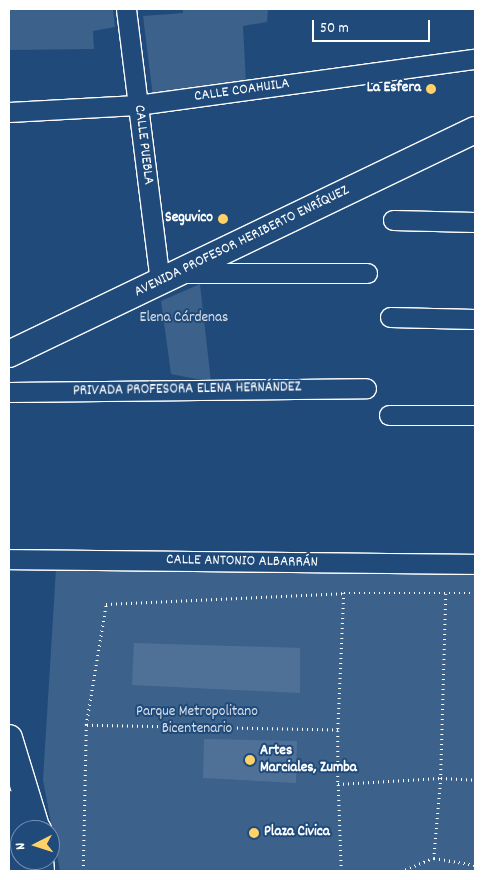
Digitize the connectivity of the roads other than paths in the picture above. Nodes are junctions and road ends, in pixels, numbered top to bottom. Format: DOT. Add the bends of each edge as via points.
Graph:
graph roads {
  1 [pos="126,9"];
  2 [pos="475,59"];
  3 [pos="138,105"];
  4 [pos="9,112"];
  5 [pos="473,137"];
  6 [pos="393,220"];
  7 [pos="475,222"];
  8 [pos="366,273"];
  9 [pos="168,277"];
  10 [pos="390,318"];
  11 [pos="475,319"];
  12 [pos="9,354"];
  13 [pos="366,388"];
  14 [pos="9,392"];
  15 [pos="475,414"];
  16 [pos="389,415"];
  17 [pos="9,559"];
  18 [pos="475,564"];
  19 [pos="9,738"];
  20 [pos="9,805"];
  21 [pos="9,820"];
  22 [pos="26,820"];
  23 [pos="34,820"];
  24 [pos="16,871"];
  1 -- 3 [label="street, CALLE PUEBLA"];
  2 -- 3 [label="street, CALLE COAHUILA"];
  3 -- 4 [label="street, CALLE COAHUILA"];
  3 -- 9 [label="street, CALLE PUEBLA"];
  5 -- 9 [label="main road, AVENIDA PROFESOR HERIBERTO ENRÍQUEZ"];
  6 -- 7 [label="street"];
  8 -- 9 [label="street"];
  9 -- 12 [label="main road, AVENIDA PROFESOR HERIBERTO ENRÍQUEZ"];
  10 -- 11 [label="street"];
  13 -- 14 [label="street, PRIVADA PROFESORA ELENA HERNÁNDEZ"];
  15 -- 16 [label="street"];
  17 -- 18 [label="street, CALLE ANTONIO ALBARRÁN"];
  19 -- 23 [label="main road"];
  20 -- 22 [label="highway"];
  21 -- 24 [label="highway"];
}
